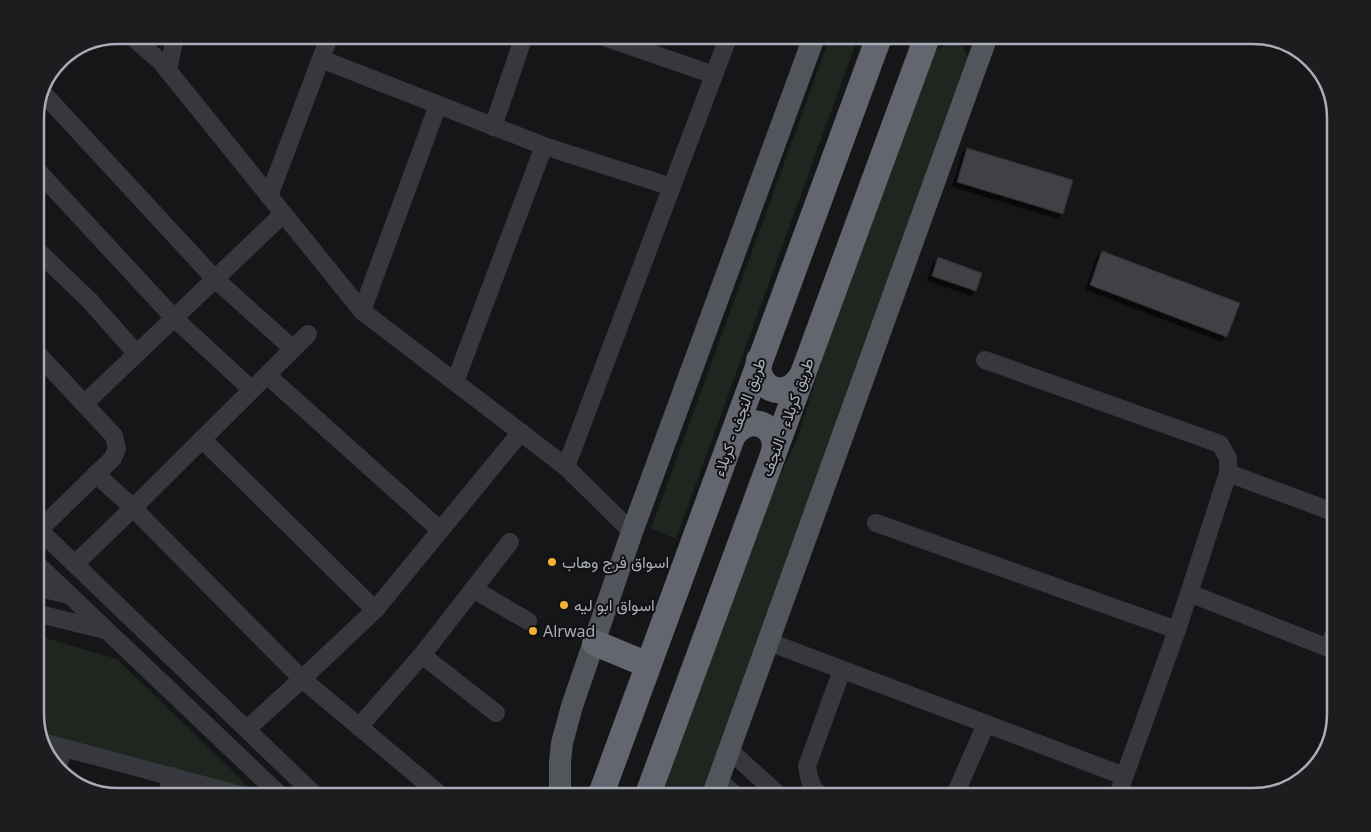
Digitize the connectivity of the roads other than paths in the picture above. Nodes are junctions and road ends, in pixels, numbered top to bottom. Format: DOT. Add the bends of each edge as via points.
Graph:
graph roads {
  1 [pos="140,44"];
  2 [pos="173,44"];
  3 [pos="327,44"];
  4 [pos="520,44"];
  5 [pos="624,44"];
  6 [pos="726,44"];
  7 [pos="811,44"];
  8 [pos="876,44"];
  9 [pos="924,44"];
  10 [pos="985,44"];
  11 [pos="321,59"];
  12 [pos="168,71"];
  13 [pos="714,75"];
  14 [pos="47,97"];
  15 [pos="438,105"];
  16 [pos="493,127"];
  17 [pos="544,146"];
  18 [pos="44,178"];
  19 [pos="672,187"];
  20 [pos="269,196"];
  21 [pos="283,214"];
  22 [pos="44,257"];
  23 [pos="215,279"];
  24 [pos="362,311"];
  25 [pos="174,318"];
  26 [pos="308,334"];
  27 [pos="294,349"];
  28 [pos="137,354"];
  29 [pos="759,360"];
  30 [pos="985,360"];
  31 [pos="44,361"];
  32 [pos="267,375"];
  33 [pos="801,376"];
  34 [pos="455,382"];
  35 [pos="252,390"];
  36 [pos="84,404"];
  37 [pos="521,432"];
  38 [pos="734,434"];
  39 [pos="202,440"];
  40 [pos="774,452"];
  41 [pos="566,467"];
  42 [pos="1228,473"];
  43 [pos="96,474"];
  44 [pos="133,508"];
  45 [pos="1327,510"];
  46 [pos="44,522"];
  47 [pos="876,523"];
  48 [pos="440,530"];
  49 [pos="632,532"];
  50 [pos="44,535"];
  51 [pos="510,542"];
  52 [pos="75,564"];
  53 [pos="44,570"];
  54 [pos="44,589"];
  55 [pos="473,589"];
  56 [pos="1189,593"];
  57 [pos="70,595"];
  58 [pos="375,610"];
  59 [pos="44,615"];
  60 [pos="528,622"];
  61 [pos="106,630"];
  62 [pos="1177,630"];
  63 [pos="769,642"];
  64 [pos="595,643"];
  65 [pos="1327,648"];
  66 [pos="422,655"];
  67 [pos="648,665"];
  68 [pos="842,670"];
  69 [pos="302,680"];
  70 [pos="496,713"];
  71 [pos="986,724"];
  72 [pos="359,727"];
  73 [pos="247,730"];
  74 [pos="50,744"];
  75 [pos="63,748"];
  76 [pos="729,750"];
  77 [pos="60,759"];
  78 [pos="172,776"];
  79 [pos="1124,776"];
  80 [pos="169,788"];
  81 [pos="215,788"];
  82 [pos="273,788"];
  83 [pos="308,788"];
  84 [pos="432,788"];
  85 [pos="560,788"];
  86 [pos="603,788"];
  87 [pos="650,788"];
  88 [pos="715,788"];
  89 [pos="771,788"];
  90 [pos="813,788"];
  91 [pos="958,788"];
  92 [pos="1120,788"];
  1 -- 12 [label="street"];
  2 -- 12 [label="street"];
  3 -- 11 [label="street"];
  4 -- 16 [label="street"];
  5 -- 13 [label="street"];
  6 -- 13 [label="street"];
  7 -- 49 [label="main road"];
  8 -- 29 [label="highway, طريق النجف - كربلاء"];
  9 -- 33 [label="highway, طريق كربلاء - النجف"];
  10 -- 63 [label="main road"];
  11 -- 15 [label="street"];
  11 -- 20 [label="street"];
  12 -- 20 [label="street"];
  13 -- 19 [label="street"];
  14 -- 23 [label="street"];
  15 -- 16 [label="street"];
  15 -- 24 [label="street"];
  16 -- 17 [label="street"];
  17 -- 19 [label="street"];
  17 -- 34 [label="street"];
  18 -- 25 [label="street"];
  19 -- 41 [label="street"];
  20 -- 21 [label="street"];
  21 -- 23 [label="street"];
  21 -- 24 [label="street"];
  22 -- 28 [label="street" via="90,301"];
  23 -- 25 [label="street"];
  23 -- 27 [label="street"];
  24 -- 34 [label="street"];
  25 -- 28 [label="street"];
  25 -- 35 [label="street"];
  26 -- 27 [label="street"];
  27 -- 32 [label="street"];
  28 -- 36 [label="street"];
  29 -- 33 [label="highway" via="759,375 769,387 791,388"];
  29 -- 38 [label="highway, طريق النجف - كربلاء"];
  30 -- 42 [label="street" via="1220,444 1228,458"];
  31 -- 36 [label="street"];
  32 -- 35 [label="street"];
  32 -- 48 [label="street"];
  33 -- 40 [label="highway, طريق كربلاء - النجف"];
  34 -- 37 [label="street"];
  35 -- 39 [label="street"];
  36 -- 43 [label="street" via="114,436 117,448 113,458"];
  37 -- 41 [label="street"];
  37 -- 48 [label="street"];
  38 -- 40 [label="highway" via="743,425 762,424 772,433 776,446"];
  38 -- 67 [label="highway, طريق النجف - كربلاء"];
  39 -- 44 [label="street"];
  39 -- 58 [label="street"];
  40 -- 87 [label="highway, طريق كربلاء - النجف"];
  41 -- 49 [label="street"];
  42 -- 45 [label="street"];
  42 -- 56 [label="street"];
  43 -- 44 [label="street"];
  43 -- 46 [label="street"];
  44 -- 52 [label="street"];
  44 -- 69 [label="street"];
  47 -- 62 [label="street"];
  48 -- 58 [label="street"];
  49 -- 64 [label="main road"];
  50 -- 52 [label="street"];
  51 -- 55 [label="street"];
  52 -- 73 [label="street"];
  53 -- 57 [label="street"];
  54 -- 57 [label="street"];
  55 -- 60 [label="street"];
  55 -- 66 [label="street"];
  56 -- 62 [label="street"];
  56 -- 65 [label="street"];
  57 -- 61 [label="street"];
  58 -- 69 [label="street"];
  59 -- 61 [label="street"];
  61 -- 82 [label="street"];
  62 -- 79 [label="street"];
  63 -- 68 [label="street"];
  63 -- 76 [label="main road"];
  64 -- 67 [label="highway"];
  64 -- 85 [label="main road" via="566,726 560,761"];
  66 -- 70 [label="street"];
  66 -- 72 [label="street"];
  67 -- 86 [label="highway, طريق النجف - كربلاء"];
  68 -- 71 [label="street"];
  68 -- 90 [label="street" via="807,766"];
  69 -- 72 [label="street"];
  69 -- 73 [label="street"];
  71 -- 79 [label="street"];
  71 -- 91 [label="street"];
  72 -- 84 [label="street"];
  73 -- 83 [label="street"];
  74 -- 75 [label="street"];
  75 -- 77 [label="street"];
  75 -- 78 [label="street"];
  76 -- 88 [label="main road"];
  76 -- 89 [label="street"];
  78 -- 80 [label="street"];
  78 -- 81 [label="street"];
  79 -- 92 [label="street"];
}
